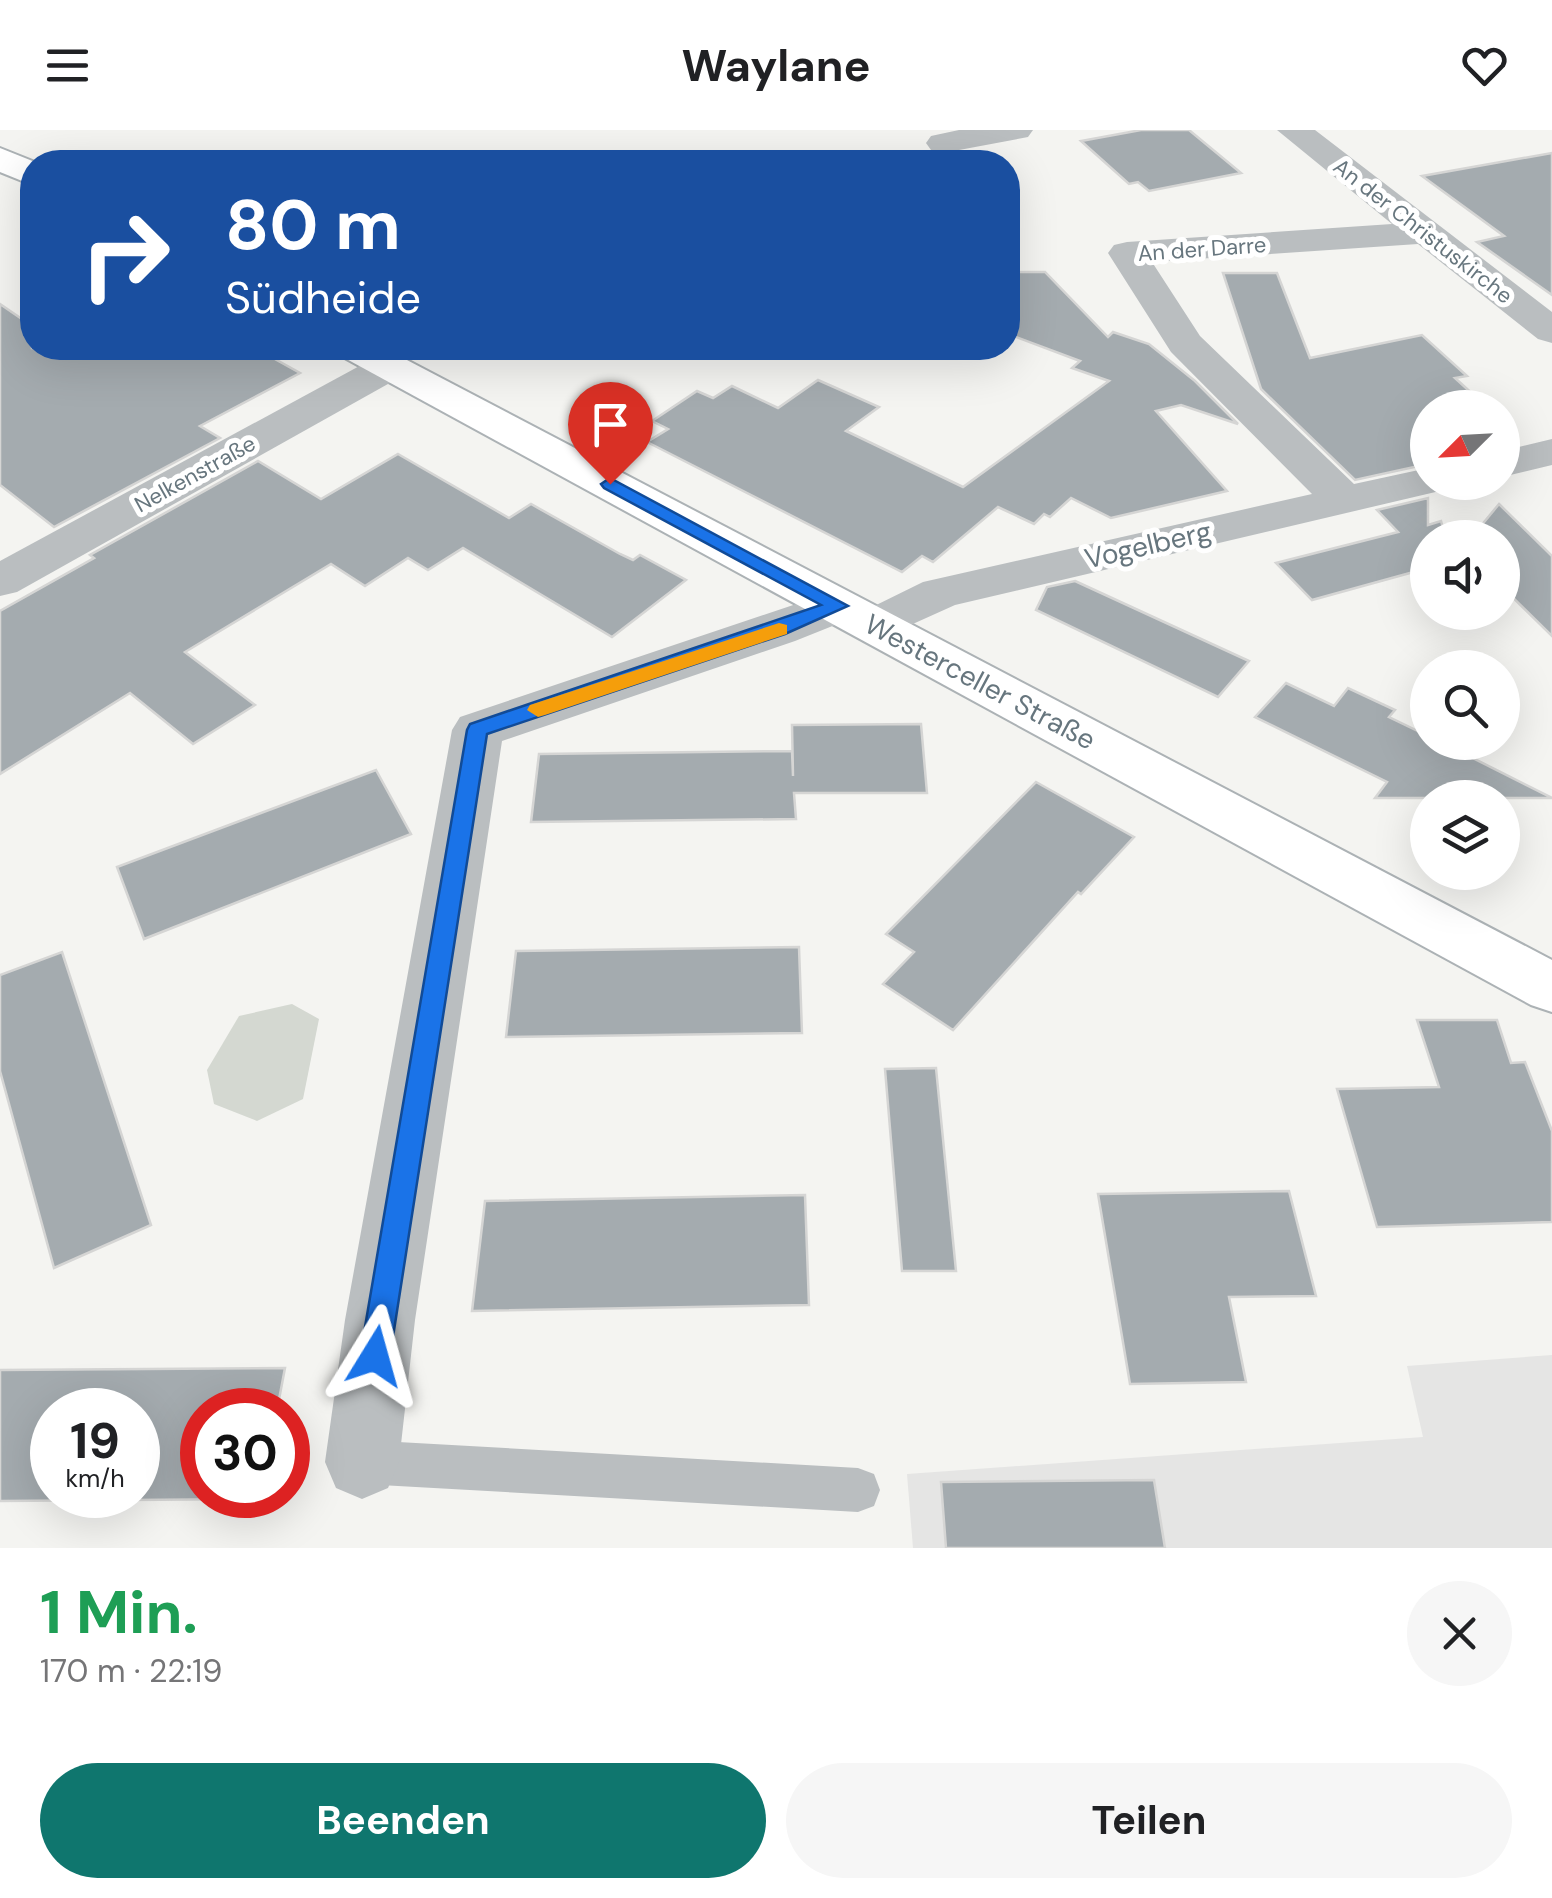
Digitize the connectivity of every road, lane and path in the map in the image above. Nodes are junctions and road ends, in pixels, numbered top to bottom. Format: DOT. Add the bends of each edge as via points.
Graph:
graph roads {
  1 [pos="1016,130"];
  2 [pos="1294,130"];
  3 [pos="943,143"];
  4 [pos="1425,233"];
  5 [pos="1552,332"];
  6 [pos="367,360"];
  7 [pos="378,360"];
  8 [pos="1552,452"];
  9 [pos="1520,460"];
  10 [pos="1410,485"];
  11 [pos="1344,500"];
  12 [pos="0,581"];
  13 [pos="856,616"];
  14 [pos="1552,988"];
  15 [pos="362,1462"];
  16 [pos="858,1490"];
  1 -- 3 [label="street"];
  2 -- 4 [label="street, An der Christuskirche"];
  4 -- 5 [label="street, An der Christuskirche"];
  4 -- 11 [label="street, An der Darre" via="1127,253 1185,344"];
  6 -- 12 [label="street, Nelkenstraße"];
  7 -- 13 [label="street, Westerceller Straße"];
  8 -- 9 [label="street"];
  10 -- 11 [label="street, Vogelberg"];
  11 -- 13 [label="street, Vogelberg"];
  13 -- 14 [label="street, Westerceller Straße"];
  13 -- 15 [label="street, Vogelberg" via="778,630 478,730"];
  15 -- 16 [label="lane"];
}
